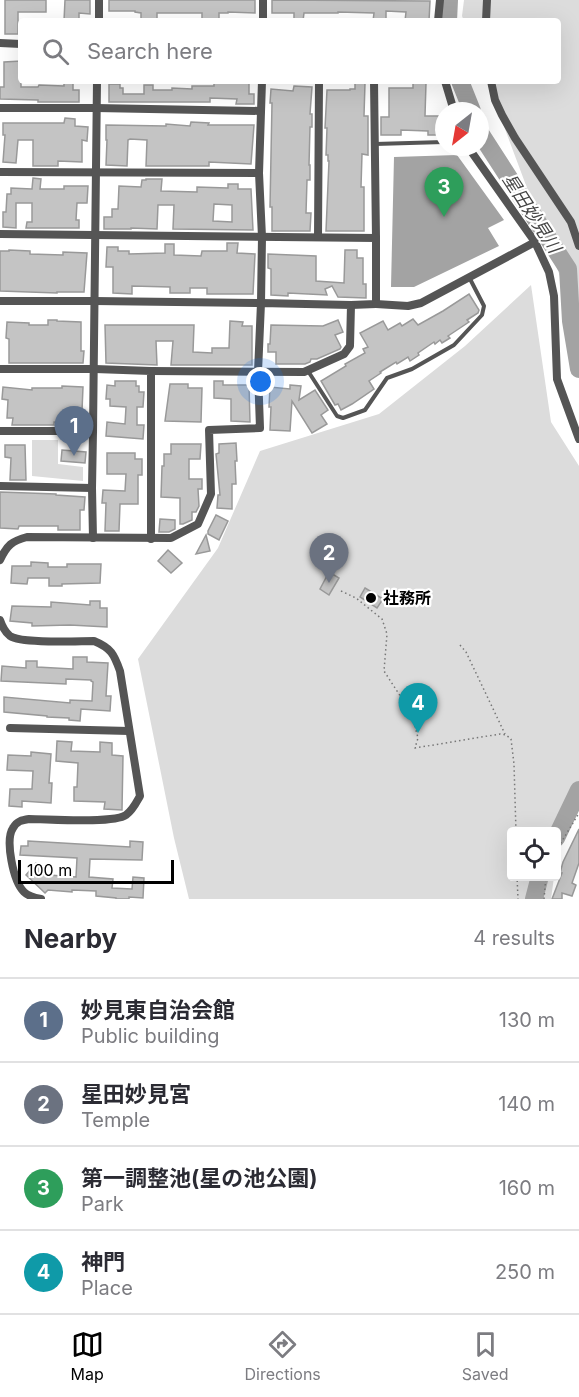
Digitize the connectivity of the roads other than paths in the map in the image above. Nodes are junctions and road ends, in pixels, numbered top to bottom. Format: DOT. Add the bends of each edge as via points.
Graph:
graph roads {
  1 [pos="99,0"];
  2 [pos="263,0"];
  3 [pos="440,0"];
  4 [pos="487,0"];
  5 [pos="99,18"];
  6 [pos="263,18"];
  7 [pos="438,18"];
  8 [pos="486,18"];
  9 [pos="0,44"];
  10 [pos="18,44"];
  11 [pos="97,84"];
  12 [pos="262,84"];
  13 [pos="319,84"];
  14 [pos="374,84"];
  15 [pos="446,84"];
  16 [pos="491,84"];
  17 [pos="451,102"];
  18 [pos="0,108"];
  19 [pos="96,108"];
  20 [pos="261,111"];
  21 [pos="435,142"];
  22 [pos="375,144"];
  23 [pos="474,156"];
  24 [pos="0,172"];
  25 [pos="97,173"];
  26 [pos="260,173"];
  27 [pos="0,234"];
  28 [pos="96,236"];
  29 [pos="262,237"];
  30 [pos="318,237"];
  31 [pos="376,238"];
  32 [pos="535,242"];
  33 [pos="579,246"];
  34 [pos="469,278"];
  35 [pos="0,301"];
  36 [pos="95,301"];
  37 [pos="261,303"];
  38 [pos="376,304"];
  39 [pos="351,305"];
  40 [pos="0,369"];
  41 [pos="95,369"];
  42 [pos="151,371"];
  43 [pos="307,371"];
  44 [pos="258,372"];
  45 [pos="0,430"];
  46 [pos="93,430"];
  47 [pos="579,439"];
  48 [pos="0,486"];
  49 [pos="92,488"];
  50 [pos="93,538"];
  51 [pos="151,539"];
  52 [pos="0,560"];
  53 [pos="0,620"];
  54 [pos="10,728"];
  55 [pos="129,732"];
  56 [pos="23,896"];
  57 [pos="41,899"];
  1 -- 5 [label="street"];
  2 -- 6 [label="street"];
  3 -- 7 [label="street"];
  4 -- 8 [label="street"];
  9 -- 10 [label="street"];
  11 -- 19 [label="street"];
  12 -- 20 [label="street"];
  13 -- 30 [label="street"];
  14 -- 22 [label="street"];
  15 -- 17 [label="street"];
  16 -- 33 [label="street" via="502,115 571,222"];
  18 -- 19 [label="street"];
  19 -- 20 [label="street"];
  19 -- 25 [label="street"];
  20 -- 26 [label="street"];
  21 -- 22 [label="lane"];
  22 -- 31 [label="street"];
  23 -- 32 [label="street"];
  24 -- 25 [label="street"];
  25 -- 26 [label="street"];
  25 -- 28 [label="street"];
  26 -- 29 [label="street"];
  27 -- 28 [label="street"];
  28 -- 29 [label="street"];
  28 -- 36 [label="street"];
  29 -- 30 [label="street"];
  29 -- 37 [label="street"];
  30 -- 31 [label="street"];
  31 -- 38 [label="street"];
  32 -- 34 [label="street"];
  32 -- 47 [label="street" via="555,296 557,379"];
  34 -- 38 [label="street" via="421,303"];
  34 -- 43 [label="lane" via="484,306 482,315 454,345 387,378 365,410 343,418 336,416"];
  35 -- 36 [label="street"];
  36 -- 37 [label="street"];
  36 -- 41 [label="street"];
  37 -- 39 [label="street"];
  37 -- 44 [label="street"];
  38 -- 39 [label="street"];
  39 -- 43 [label="street" via="350,346 344,354"];
  40 -- 41 [label="street"];
  41 -- 42 [label="street"];
  41 -- 46 [label="street"];
  42 -- 44 [label="street"];
  42 -- 51 [label="street"];
  43 -- 44 [label="street"];
  44 -- 51 [label="street" via="260,428 209,430 211,495 198,524 171,538"];
  45 -- 46 [label="street"];
  46 -- 49 [label="street"];
  48 -- 49 [label="street"];
  49 -- 50 [label="street"];
  50 -- 51 [label="street"];
  50 -- 52 [label="street" via="27,537 15,540"];
  53 -- 55 [label="street" via="10,636 24,640 94,641 105,645 114,654 120,671"];
  54 -- 55 [label="street"];
  55 -- 56 [label="street" via="140,796 124,816 108,820 29,819 12,828 10,855"];
  56 -- 57 [label="street"];
}
